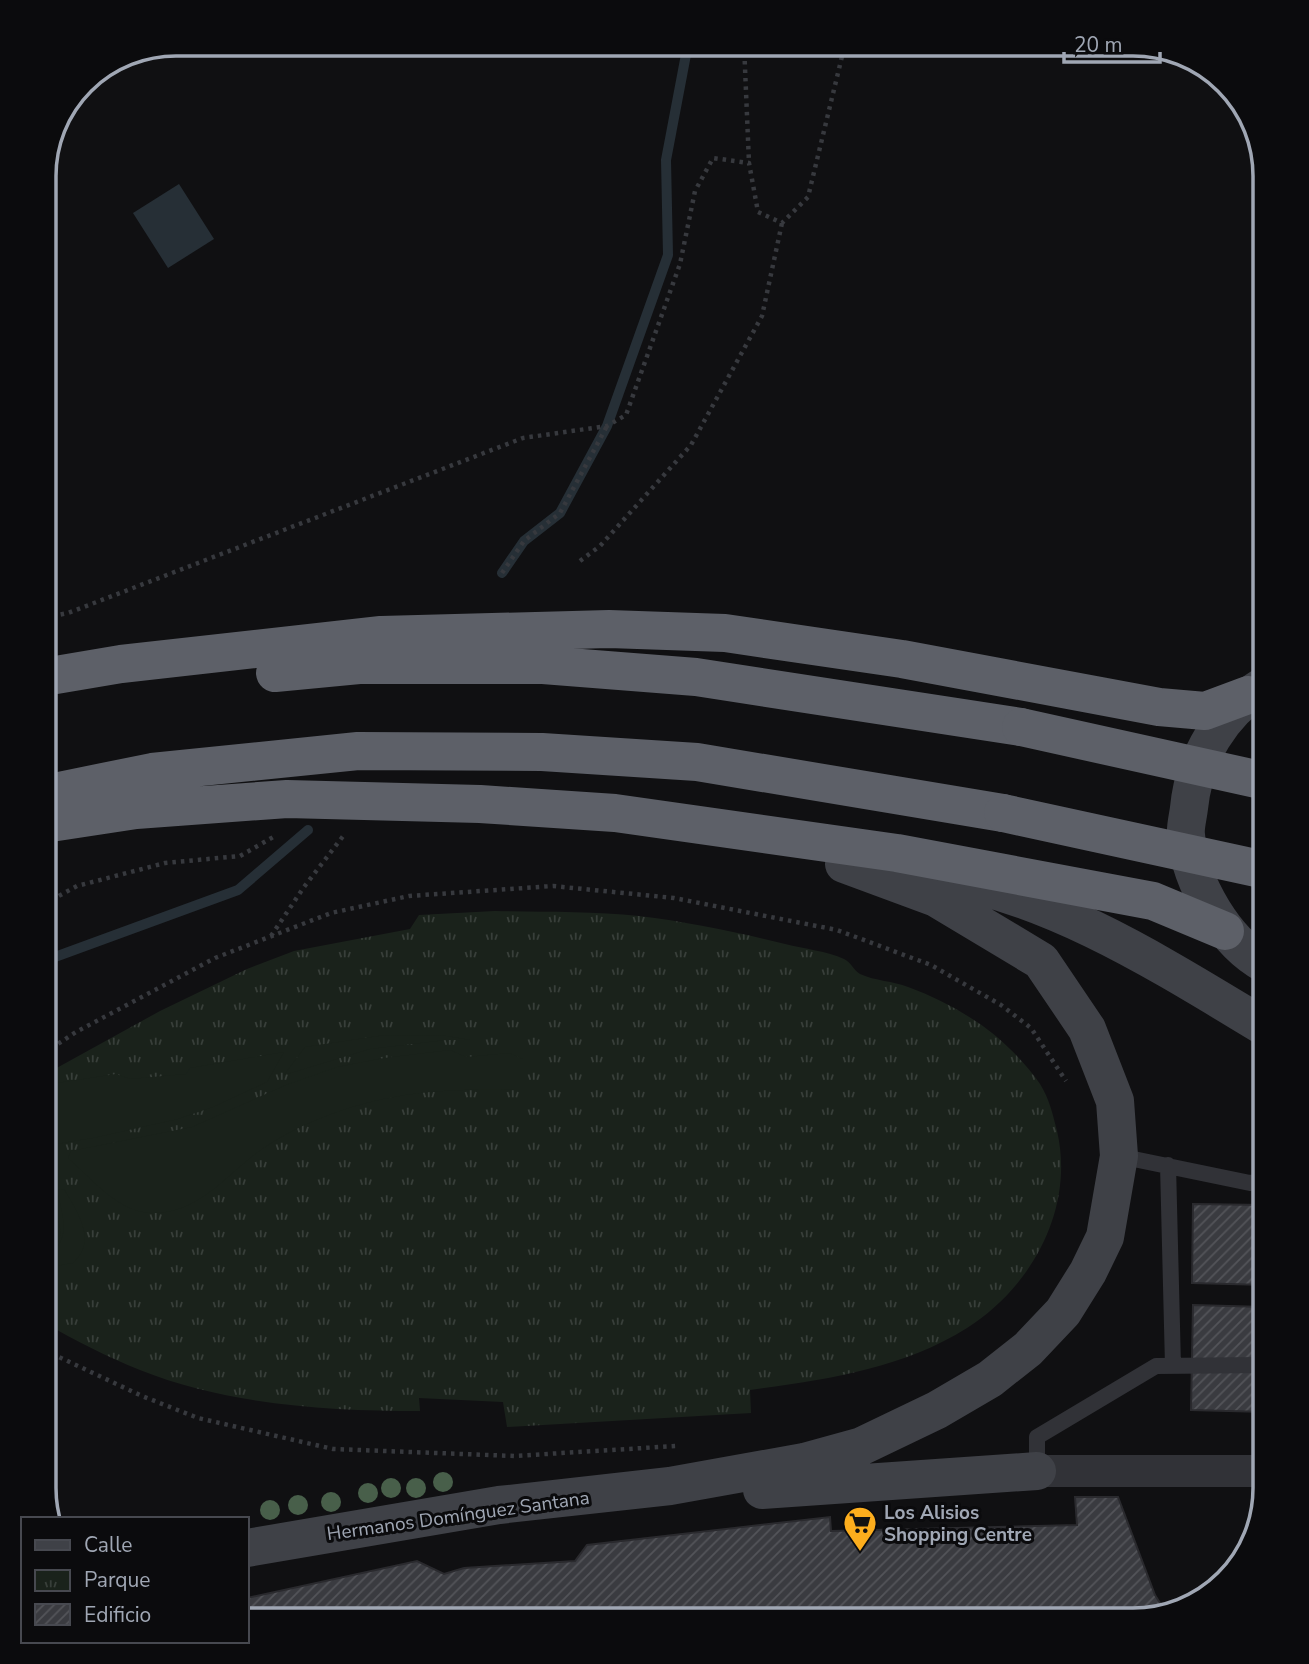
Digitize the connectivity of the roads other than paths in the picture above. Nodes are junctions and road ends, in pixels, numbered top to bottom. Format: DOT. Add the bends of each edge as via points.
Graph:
graph roads {
  1 [pos="56,675"];
  2 [pos="1253,692"];
  3 [pos="1253,694"];
  4 [pos="56,699"];
  5 [pos="1253,778"];
  6 [pos="56,792"];
  7 [pos="615,813"];
  8 [pos="56,822"];
  9 [pos="844,864"];
  10 [pos="1253,867"];
  11 [pos="1225,931"];
  12 [pos="1253,956"];
  13 [pos="1253,1020"];
  14 [pos="1119,1156"];
  15 [pos="1168,1166"];
  16 [pos="1253,1183"];
  17 [pos="1173,1366"];
  18 [pos="1253,1366"];
  19 [pos="1037,1471"];
  20 [pos="1253,1471"];
  21 [pos="670,1486"];
  22 [pos="248,1548"];
  1 -- 2 [label="highway" via="381,635 609,629 738,635 901,659 1159,707 1205,711"];
  3 -- 11 [label="main road" via="1213,735 1192,782 1186,835 1198,886"];
  4 -- 5 [label="highway, bridge" via="136,685 359,665 543,665 696,677 1021,727"];
  6 -- 10 [label="highway, bridge" via="152,772 358,751 542,752 697,762 1003,813"];
  7 -- 8 [label="highway" via="288,799 136,810"];
  7 -- 9 [label="main road" via="709,842"];
  7 -- 11 [label="highway" via="897,853 1140,898"];
  9 -- 13 [label="main road" via="951,880 1035,903 1158,963"];
  9 -- 14 [label="main road" via="936,898 1041,961 1087,1029 1115,1101"];
  11 -- 12 [label="main road"];
  14 -- 15 [label="lane"];
  14 -- 21 [label="main road" via="1105,1237 1088,1272 1063,1312 1028,1349 989,1378 937,1410 862,1446 804,1462"];
  15 -- 16 [label="lane"];
  15 -- 17 [label="lane"];
  17 -- 18 [label="lane"];
  17 -- 19 [label="lane" via="1156,1366 1037,1437"];
  19 -- 20 [label="street"];
  19 -- 21 [label="main road" via="741,1492"];
  21 -- 22 [label="main road, Hermanos Domínguez Santana" via="499,1505"];
}
